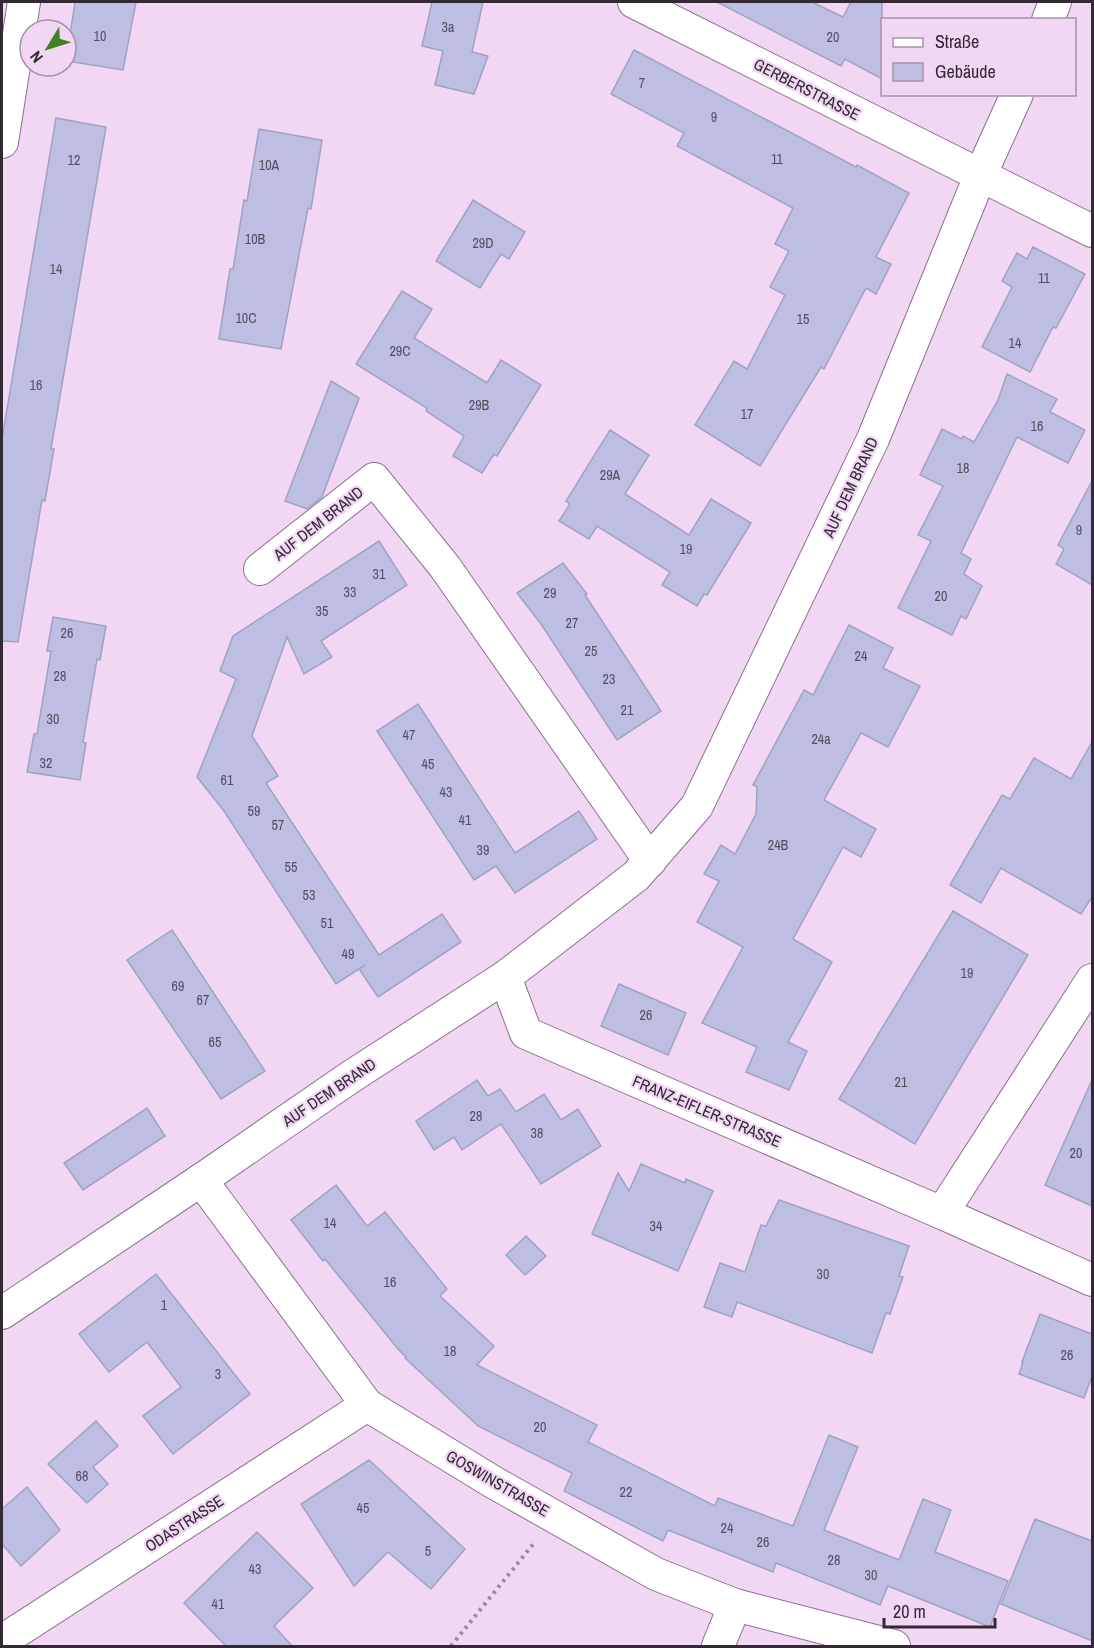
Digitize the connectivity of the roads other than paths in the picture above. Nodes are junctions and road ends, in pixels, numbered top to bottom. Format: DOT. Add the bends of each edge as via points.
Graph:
graph roads {
  1 [pos="24,2"];
  2 [pos="634,2"];
  3 [pos="1055,2"];
  4 [pos="1049,18"];
  5 [pos="1016,96"];
  6 [pos="2,142"];
  7 [pos="980,176"];
  8 [pos="1092,231"];
  9 [pos="260,569"];
  10 [pos="650,861"];
  11 [pos="505,977"];
  12 [pos="1092,980"];
  13 [pos="201,1180"];
  14 [pos="942,1213"];
  15 [pos="1092,1280"];
  16 [pos="2,1313"];
  17 [pos="367,1405"];
  18 [pos="735,1605"];
  19 [pos="2,1641"];
  20 [pos="718,1647"];
  21 [pos="894,1647"];
  1 -- 6 [label="street"];
  2 -- 7 [label="street, GERBERSTRASSE"];
  3 -- 4 [label="street"];
  5 -- 7 [label="street, AUF DEM BRAND"];
  7 -- 8 [label="street, GERBERSTRASSE"];
  7 -- 10 [label="street, AUF DEM BRAND" via="873,439 697,806"];
  9 -- 10 [label="street, AUF DEM BRAND" via="374,479 444,567"];
  10 -- 11 [label="street, AUF DEM BRAND"];
  11 -- 13 [label="street, AUF DEM BRAND" via="349,1077"];
  11 -- 14 [label="street, FRANZ-EIFLER-STRASSE" via="526,1033"];
  12 -- 14 [label="street"];
  13 -- 16 [label="street, AUF DEM BRAND"];
  13 -- 17 [label="street, GOSWINSTRASSE"];
  14 -- 15 [label="street, FRANZ-EIFLER-STRASSE"];
  17 -- 18 [label="street, GOSWINSTRASSE" via="656,1574"];
  17 -- 19 [label="street, ODASTRASSE"];
  18 -- 20 [label="street"];
  18 -- 21 [label="street, GOSWINSTRASSE"];
}
